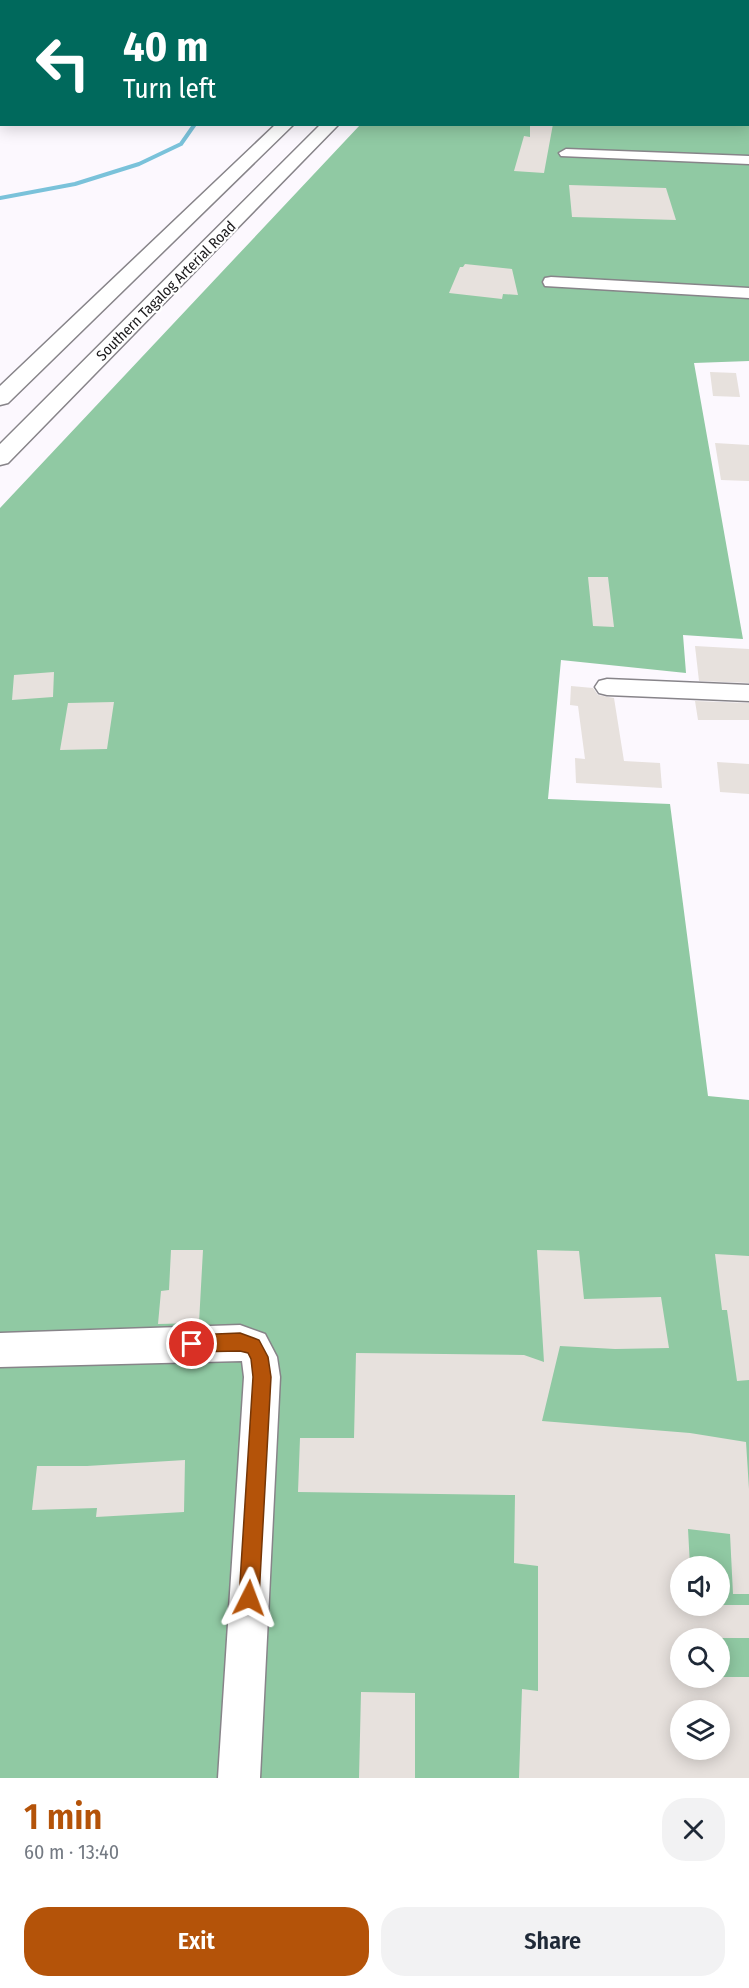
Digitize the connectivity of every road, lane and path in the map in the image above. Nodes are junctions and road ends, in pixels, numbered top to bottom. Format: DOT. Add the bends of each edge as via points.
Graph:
graph roads {
  1 [pos="284,126"];
  2 [pos="329,126"];
  3 [pos="566,153"];
  4 [pos="749,160"];
  5 [pos="551,282"];
  6 [pos="749,293"];
  7 [pos="0,398"];
  8 [pos="0,458"];
  9 [pos="607,687"];
  10 [pos="749,693"];
  11 [pos="0,1350"];
  12 [pos="239,1778"];
  1 -- 7 [label="highway, Southern Tagalog Arterial Road"];
  2 -- 8 [label="highway, Southern Tagalog Arterial Road"];
  3 -- 4 [label="street"];
  5 -- 6 [label="street"];
  9 -- 10 [label="street"];
  11 -- 12 [label="street" via="240,1342 253,1346 260,1357"];
}
